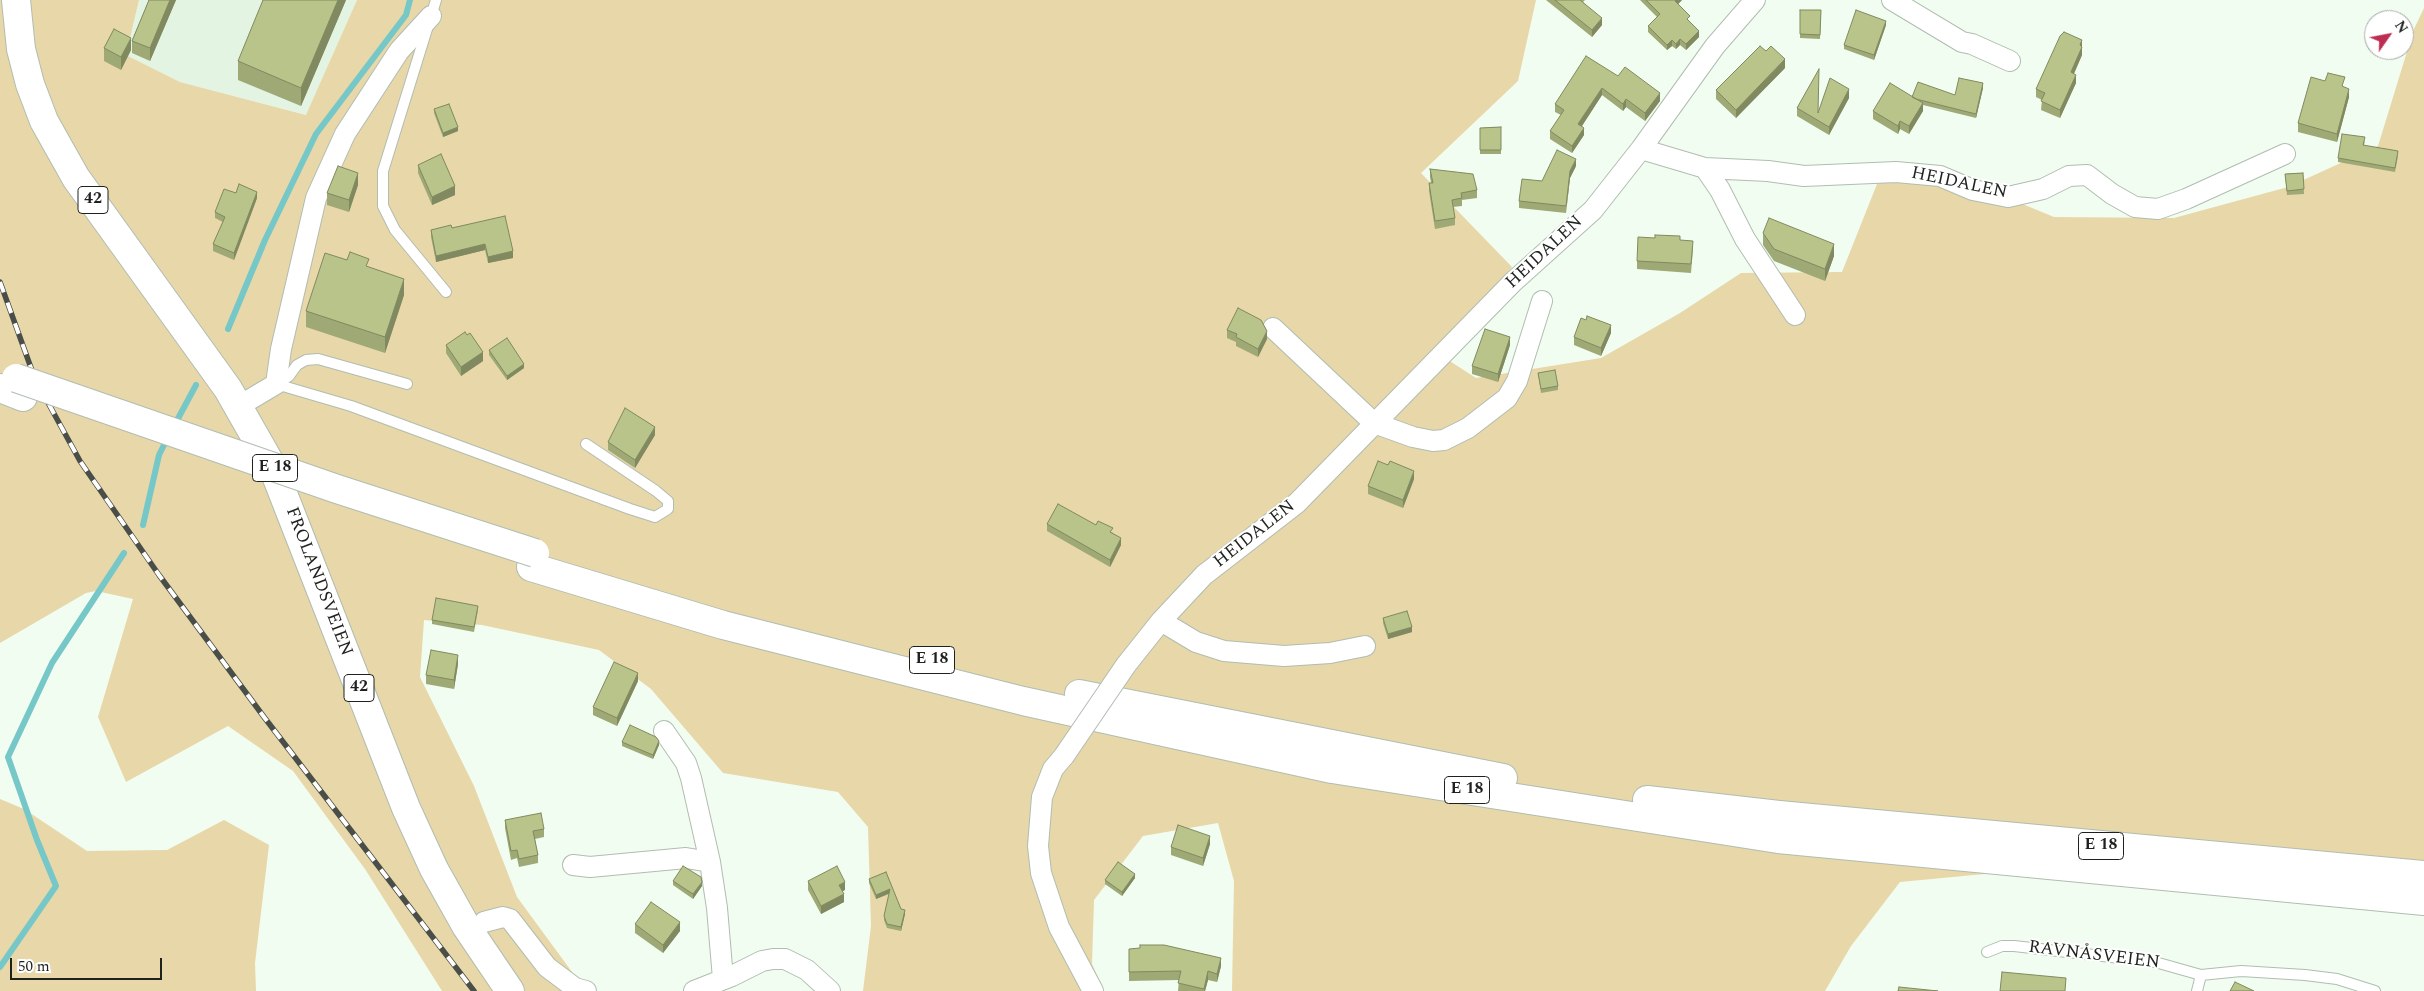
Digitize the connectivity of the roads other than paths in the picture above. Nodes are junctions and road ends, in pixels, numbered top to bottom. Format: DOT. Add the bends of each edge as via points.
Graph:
graph roads {
  1 [pos="16,0"];
  2 [pos="1755,0"];
  3 [pos="1892,0"];
  4 [pos="434,8"];
  5 [pos="2010,61"];
  6 [pos="1641,149"];
  7 [pos="2285,154"];
  8 [pos="1705,168"];
  9 [pos="446,292"];
  10 [pos="1542,301"];
  11 [pos="1795,315"];
  12 [pos="1273,328"];
  13 [pos="10,384"];
  14 [pos="276,384"];
  15 [pos="406,384"];
  16 [pos="239,406"];
  17 [pos="1374,423"];
  18 [pos="586,444"];
  19 [pos="533,560"];
  20 [pos="1161,621"];
  21 [pos="1364,646"];
  22 [pos="664,731"];
  23 [pos="710,862"];
  24 [pos="573,865"];
  25 [pos="2424,875"];
  26 [pos="2424,902"];
  27 [pos="484,922"];
  28 [pos="1987,952"];
  29 [pos="2201,975"];
  30 [pos="723,979"];
  31 [pos="510,991"];
  32 [pos="586,991"];
  33 [pos="694,991"];
  34 [pos="830,991"];
  35 [pos="1093,991"];
  36 [pos="2197,991"];
  37 [pos="2375,991"];
  1 -- 16 [label="main road, FROLANDSVEIEN / 42" via="21,49 44,121 76,178"];
  2 -- 6 [label="street, HEIDALEN" via="1715,46"];
  3 -- 5 [label="street" via="1962,42"];
  4 -- 9 [label="lane" via="383,171 383,206 396,230"];
  4 -- 14 [label="street" via="399,50 345,134 316,198"];
  6 -- 8 [label="street, HEIDALEN"];
  6 -- 17 [label="street, HEIDALEN" via="1593,210 1513,282"];
  7 -- 8 [label="street, HEIDALEN" via="2158,209 2135,207 2088,175 2069,176 2043,190 2008,197 1973,190 1940,176 1896,172 1804,176"];
  8 -- 11 [label="street" via="1745,239"];
  10 -- 17 [label="street" via="1517,381 1507,398 1468,428 1452,438 1433,441"];
  12 -- 17 [label="street"];
  13 -- 19 [label="main road, E 18" via="343,507"];
  14 -- 15 [label="lane" via="290,376 297,365 318,359"];
  14 -- 16 [label="street"];
  14 -- 18 [label="lane" via="351,406 655,517 668,509 668,501 656,491"];
  16 -- 31 [label="main road, FROLANDSVEIEN / 42" via="273,468 406,808 434,869 466,926"];
  17 -- 20 [label="street, HEIDALEN" via="1297,503 1204,575"];
  19 -- 25 [label="main road, E 18" via="1027,684 1538,784 1665,803 1788,816"];
  19 -- 26 [label="main road, E 18" via="632,599 752,633 1023,701 1332,769 1778,839"];
  20 -- 21 [label="street" via="1196,642 1224,651 1284,656 1330,653"];
  20 -- 35 [label="street, HEIDALEN, bridge" via="1053,769 1042,797 1038,846 1042,873 1059,927"];
  22 -- 23 [label="street" via="686,763"];
  23 -- 24 [label="street" via="686,858 590,867"];
  23 -- 30 [label="street"];
  27 -- 32 [label="street" via="503,917 510,919 547,967 574,988"];
  28 -- 29 [label="lane, RAVNÅSVEIEN" via="2002,946 2014,946 2155,962"];
  29 -- 36 [label="lane"];
  29 -- 37 [label="lane, RAVNÅSVEIEN" via="2241,971 2305,975 2337,979"];
  30 -- 33 [label="street"];
  30 -- 34 [label="street" via="762,961 785,960 807,970"];
}
